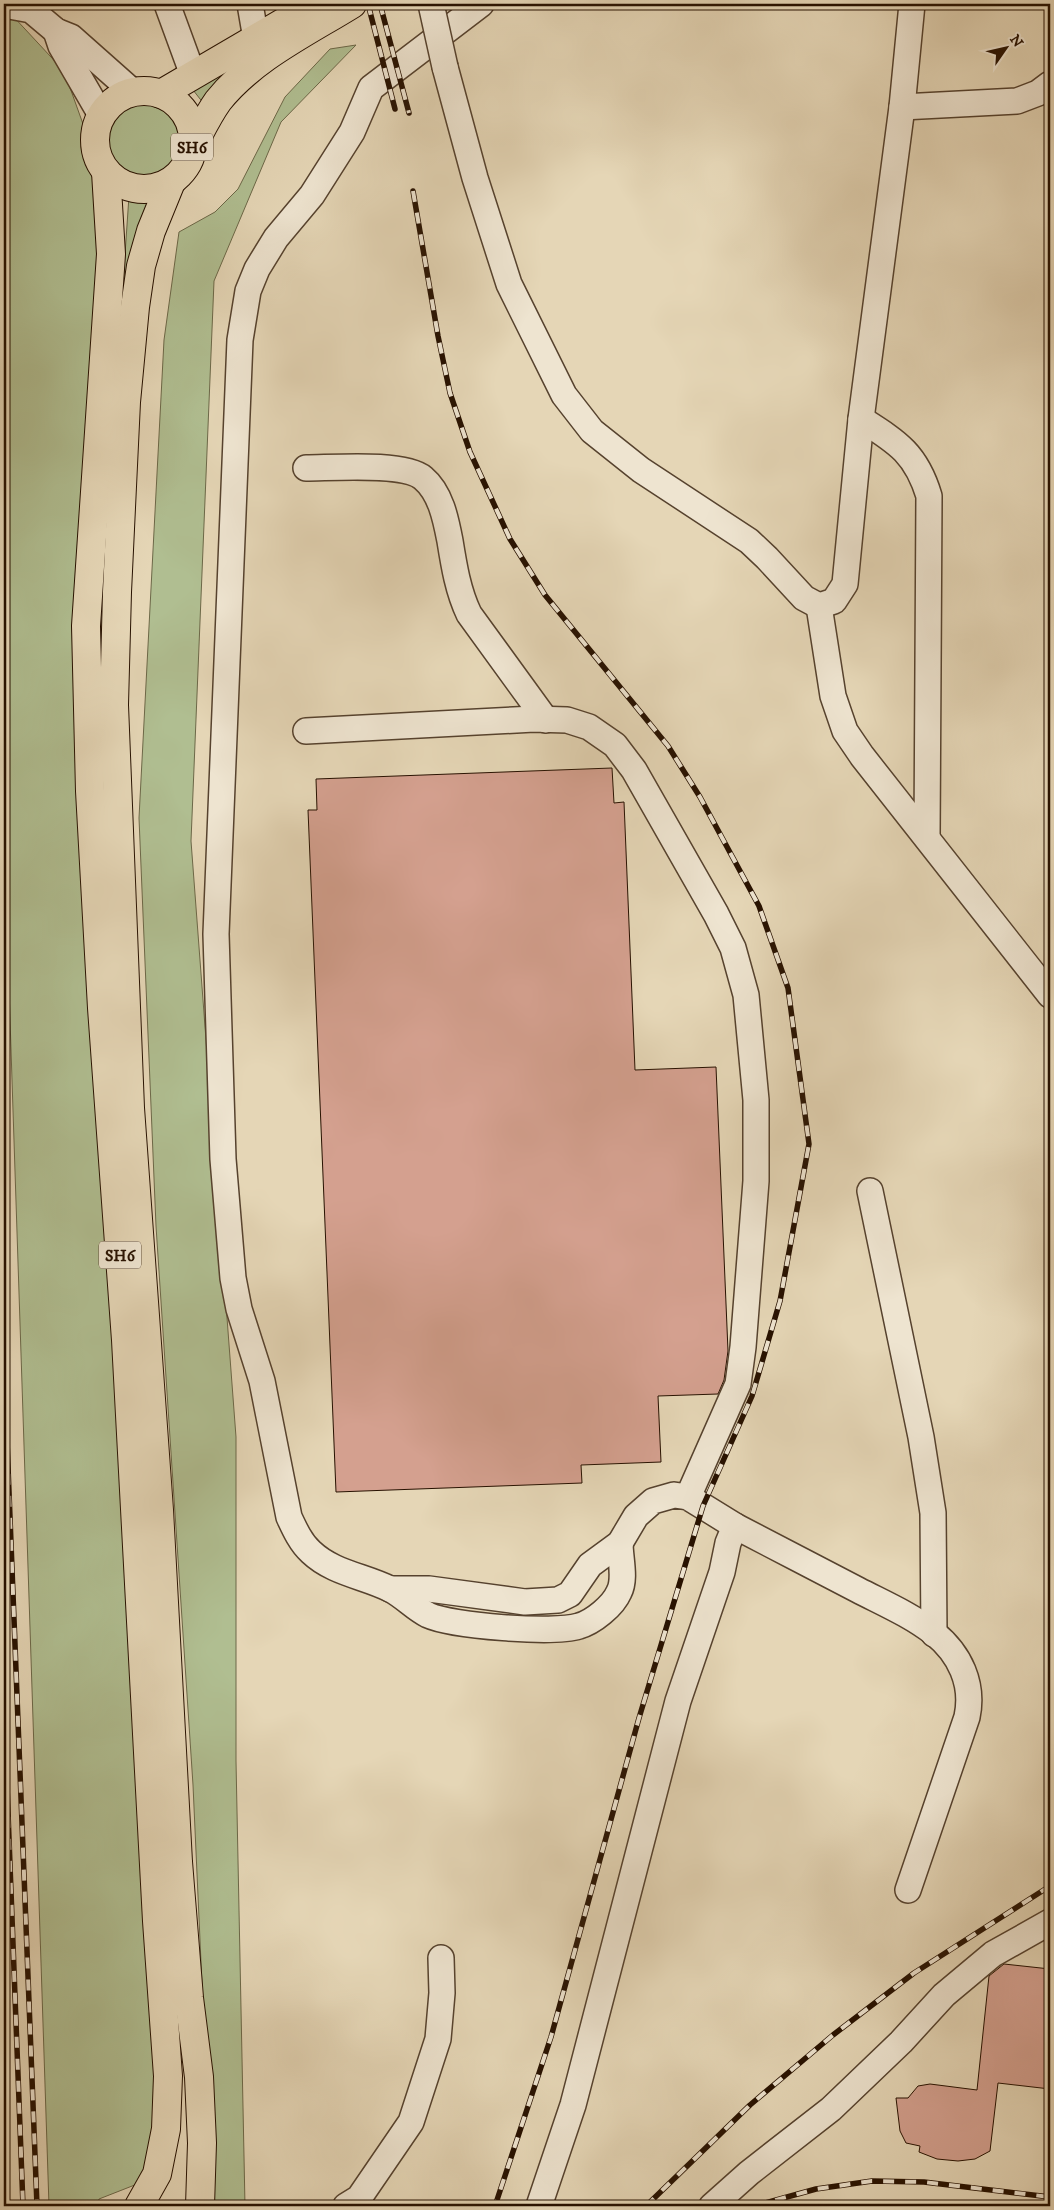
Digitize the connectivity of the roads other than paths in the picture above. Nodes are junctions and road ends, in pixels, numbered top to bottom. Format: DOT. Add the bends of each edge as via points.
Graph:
graph roads {
  1 [pos="167,4"];
  2 [pos="250,4"];
  3 [pos="315,4"];
  4 [pos="352,4"];
  5 [pos="431,4"];
  6 [pos="481,4"];
  7 [pos="912,4"];
  8 [pos="4,5"];
  9 [pos="35,7"];
  10 [pos="56,31"];
  11 [pos="256,38"];
  12 [pos="193,76"];
  13 [pos="1050,84"];
  14 [pos="133,92"];
  15 [pos="161,94"];
  16 [pos="902,107"];
  17 [pos="101,115"];
  18 [pos="193,144"];
  19 [pos="106,172"];
  20 [pos="171,182"];
  21 [pos="861,419"];
  22 [pos="306,468"];
  23 [pos="819,606"];
  24 [pos="546,720"];
  25 [pos="306,731"];
  26 [pos="927,837"];
  27 [pos="1050,996"];
  28 [pos="870,1191"];
  29 [pos="688,1497"];
  30 [pos="735,1526"];
  31 [pos="620,1543"];
  32 [pos="390,1589"];
  33 [pos="934,1634"];
  34 [pos="908,1890"];
  35 [pos="1050,1922"];
  36 [pos="441,1958"];
  37 [pos="139,2206"];
  38 [pos="200,2206"];
  39 [pos="346,2206"];
  40 [pos="538,2206"];
  41 [pos="712,2206"];
  1 -- 12 [label="street"];
  2 -- 11 [label="street"];
  3 -- 11 [label="main road"];
  4 -- 18 [label="main road, SH6" via="270,55 233,85 208,117"];
  5 -- 23 [label="street, bridge" via="475,178 509,284 564,395 592,431 641,470 749,541 804,598"];
  6 -- 32 [label="street" via="371,88 347,140 312,195 276,238 257,268 248,291 240,340 216,934 223,1158 233,1278 239,1309 262,1381 289,1517 298,1535 310,1552 329,1566"];
  7 -- 16 [label="street"];
  8 -- 9 [label="street"];
  9 -- 10 [label="street"];
  10 -- 14 [label="street" via="71,37"];
  10 -- 17 [label="street" via="61,46"];
  11 -- 12 [label="main road"];
  12 -- 15 [label="main road"];
  13 -- 16 [label="street" via="1038,94 1017,101"];
  14 -- 15 [label="main road"];
  14 -- 17 [label="main road" via="115,101"];
  15 -- 18 [label="main road, SH6" via="175,102 185,114 192,129"];
  16 -- 21 [label="street"];
  17 -- 19 [label="main road, SH6" via="95,134 97,154"];
  18 -- 20 [label="main road, SH6" via="189,160"];
  19 -- 20 [label="main road, SH6" via="120,184 137,189 155,189"];
  19 -- 37 [label="main road, SH6" via="110,272 86,626 90,791 126,1340 168,2076 166,2129 157,2174"];
  20 -- 38 [label="main road, SH6" via="151,231 141,266 135,307 126,402 114,705 130,1108 159,1520 178,1862 199,2077"];
  21 -- 23 [label="street" via="845,584 834,601"];
  21 -- 26 [label="street" via="912,457 929,496"];
  22 -- 24 [label="street" via="398,469 422,477 430,485 444,515 461,597"];
  23 -- 26 [label="street" via="833,696 845,731"];
  24 -- 25 [label="street"];
  24 -- 29 [label="street" via="567,720 590,728 615,745 634,770 733,948 746,995 756,1100 756,1181 743,1346 738,1384"];
  26 -- 27 [label="street"];
  28 -- 33 [label="street" via="921,1437 931,1503"];
  29 -- 30 [label="street"];
  29 -- 31 [label="street" via="674,1495 652,1501 636,1516"];
  30 -- 33 [label="street" via="903,1613"];
  30 -- 40 [label="street" via="678,1701 573,2105"];
  31 -- 32 [label="street" via="590,1565 570,1594 558,1600 525,1602 429,1589"];
  31 -- 32 [label="street" via="622,1582 619,1592 611,1604 592,1619 572,1628 466,1624 428,1615"];
  33 -- 34 [label="street" via="958,1661 969,1687 970,1703"];
  35 -- 41 [label="street" via="993,1954 944,1995 901,2042 831,2109"];
  36 -- 39 [label="street" via="438,2039 411,2122 358,2198"];
}
